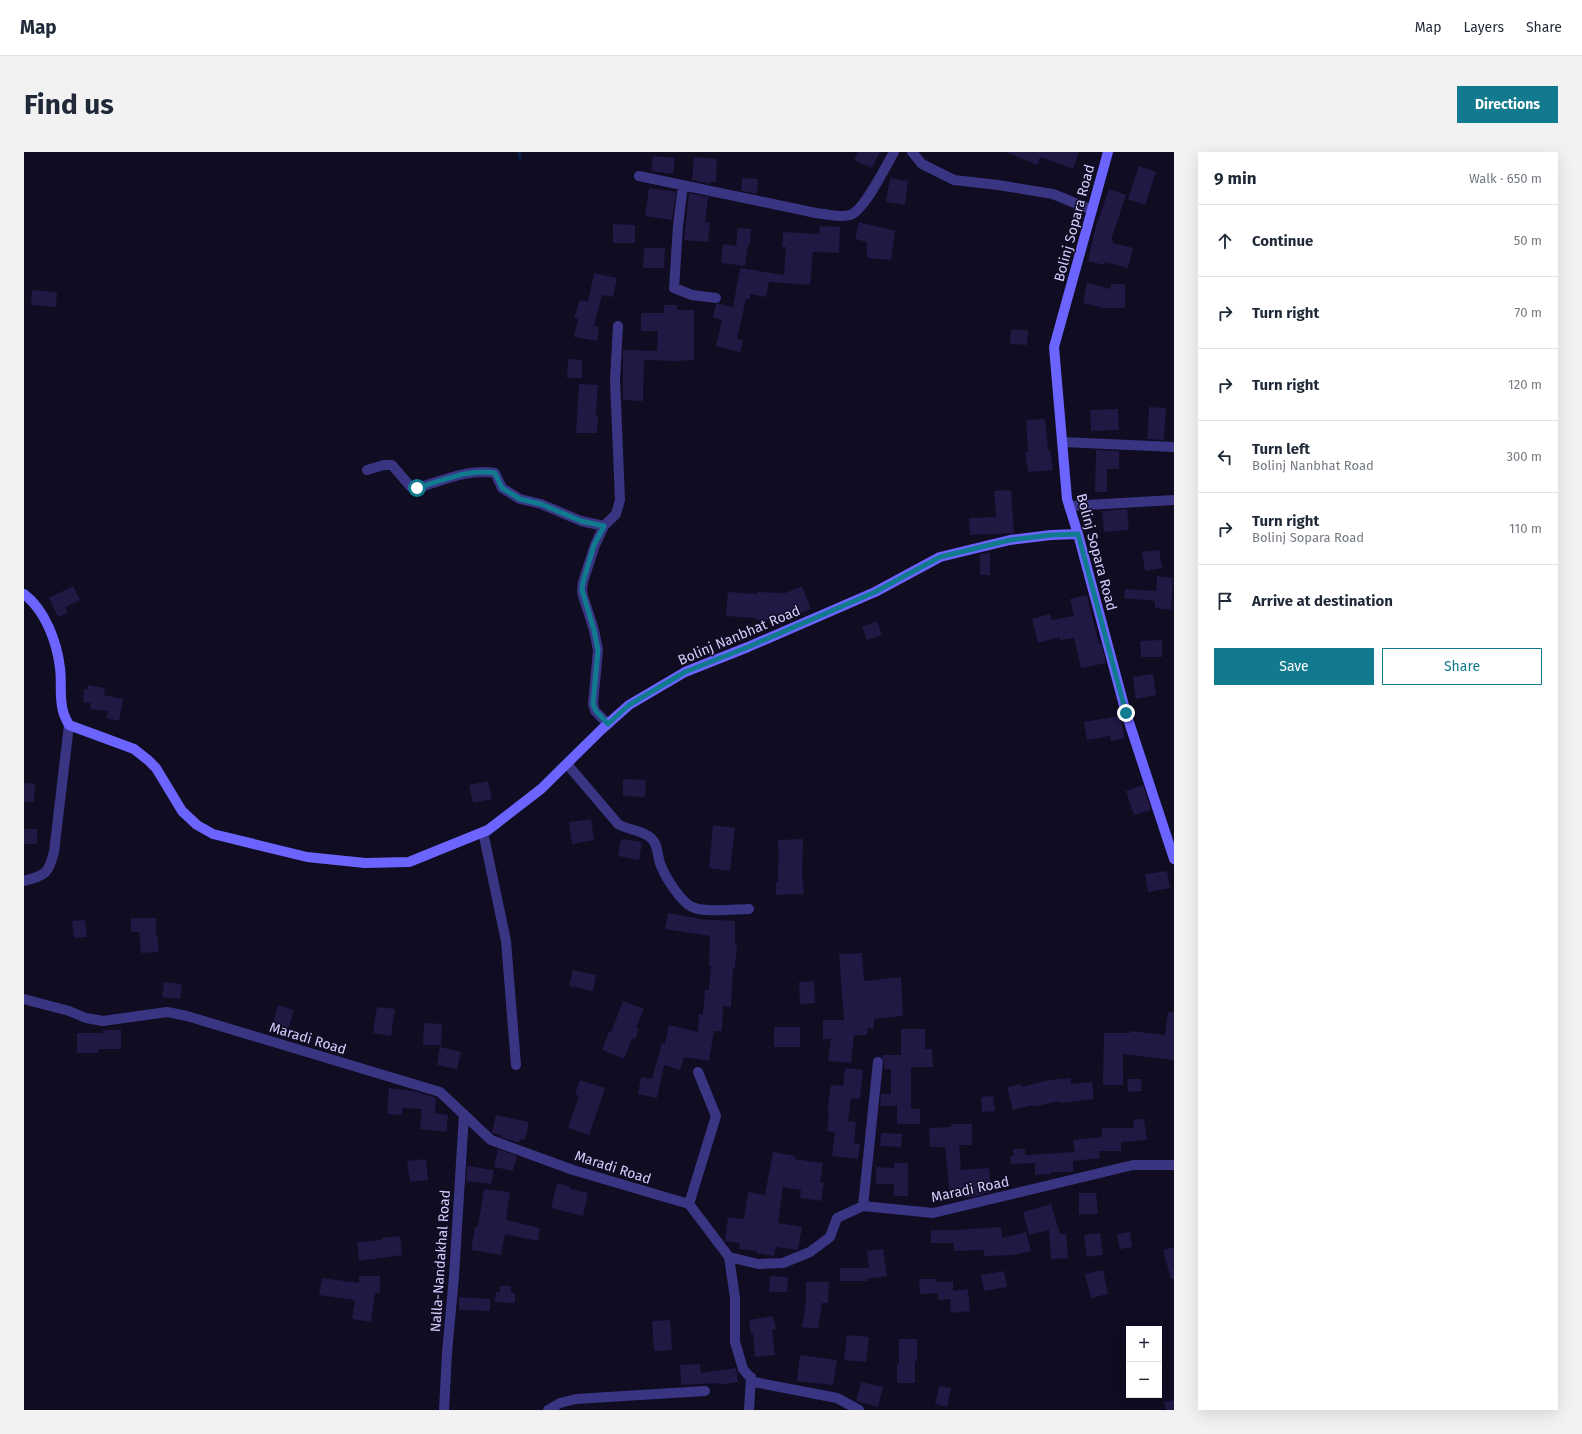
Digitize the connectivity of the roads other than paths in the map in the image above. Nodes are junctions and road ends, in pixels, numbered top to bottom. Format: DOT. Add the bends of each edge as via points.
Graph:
graph roads {
  1 [pos="894,152"];
  2 [pos="912,152"];
  3 [pos="1108,152"];
  4 [pos="639,176"];
  5 [pos="683,185"];
  6 [pos="1092,210"];
  7 [pos="716,298"];
  8 [pos="618,326"];
  9 [pos="1062,442"];
  10 [pos="1174,447"];
  11 [pos="367,470"];
  12 [pos="1174,500"];
  13 [pos="1069,506"];
  14 [pos="604,526"];
  15 [pos="1078,534"];
  16 [pos="24,594"];
  17 [pos="608,724"];
  18 [pos="69,725"];
  19 [pos="567,764"];
  20 [pos="483,832"];
  21 [pos="1174,859"];
  22 [pos="24,881"];
  23 [pos="749,909"];
  24 [pos="24,999"];
  25 [pos="878,1062"];
  26 [pos="516,1065"];
  27 [pos="698,1072"];
  28 [pos="464,1114"];
  29 [pos="1174,1165"];
  30 [pos="689,1204"];
  31 [pos="862,1206"];
  32 [pos="729,1257"];
  33 [pos="751,1378"];
  34 [pos="705,1391"];
  35 [pos="444,1410"];
  36 [pos="548,1410"];
  37 [pos="749,1410"];
  38 [pos="859,1410"];
  1 -- 5 [label="street" via="861,208 850,215 816,213"];
  2 -- 6 [label="street" via="922,164 954,180 1053,194"];
  3 -- 6 [label="street, Bolinj Sopara Road"];
  4 -- 5 [label="street"];
  5 -- 7 [label="street" via="674,288 692,295"];
  6 -- 9 [label="street, Bolinj Sopara Road" via="1054,347"];
  8 -- 14 [label="street" via="615,380 620,500 616,514"];
  9 -- 10 [label="street"];
  9 -- 13 [label="street, Bolinj Sopara Road"];
  11 -- 14 [label="street" via="384,465 392,466 410,486 417,488 473,472 495,473 502,488 520,499 541,504 581,521"];
  12 -- 13 [label="street"];
  13 -- 15 [label="street, Bolinj Sopara Road"];
  14 -- 17 [label="street" via="594,545 582,590 598,650 593,704"];
  15 -- 17 [label="street, Bolinj Nanbhat Road" via="1010,540 940,557 875,592 685,672 629,705"];
  15 -- 21 [label="street, Bolinj Sopara Road" via="1126,713"];
  16 -- 18 [label="street" via="48,624 56,645 63,712"];
  17 -- 19 [label="street, Bolinj Nanbhat Road"];
  18 -- 20 [label="street, Bolinj Nanbhat Road" via="134,749 156,768 182,811 196,825 213,834 239,841 306,857 393,863 409,862"];
  18 -- 22 [label="street" via="50,868 41,877"];
  19 -- 20 [label="street, Bolinj Nanbhat Road" via="518,808"];
  19 -- 23 [label="street" via="618,824 653,839 661,867 683,902 692,908 703,910"];
  20 -- 26 [label="street" via="506,941"];
  24 -- 28 [label="street, Maradi Road" via="103,1021 167,1012 187,1016 440,1092"];
  25 -- 31 [label="street"];
  27 -- 30 [label="street" via="716,1116"];
  28 -- 30 [label="street, Maradi Road" via="491,1140 573,1170"];
  28 -- 35 [label="street, Nalla-Nandakhal Road"];
  29 -- 31 [label="street, Maradi Road" via="1133,1165 933,1213"];
  30 -- 32 [label="street"];
  31 -- 32 [label="street" via="838,1218 830,1237 810,1252 783,1263 758,1264"];
  32 -- 33 [label="street" via="735,1298 735,1342 743,1369"];
  33 -- 37 [label="street"];
  33 -- 38 [label="street" via="754,1382 837,1398"];
  34 -- 36 [label="street" via="576,1399 560,1403"];
}
